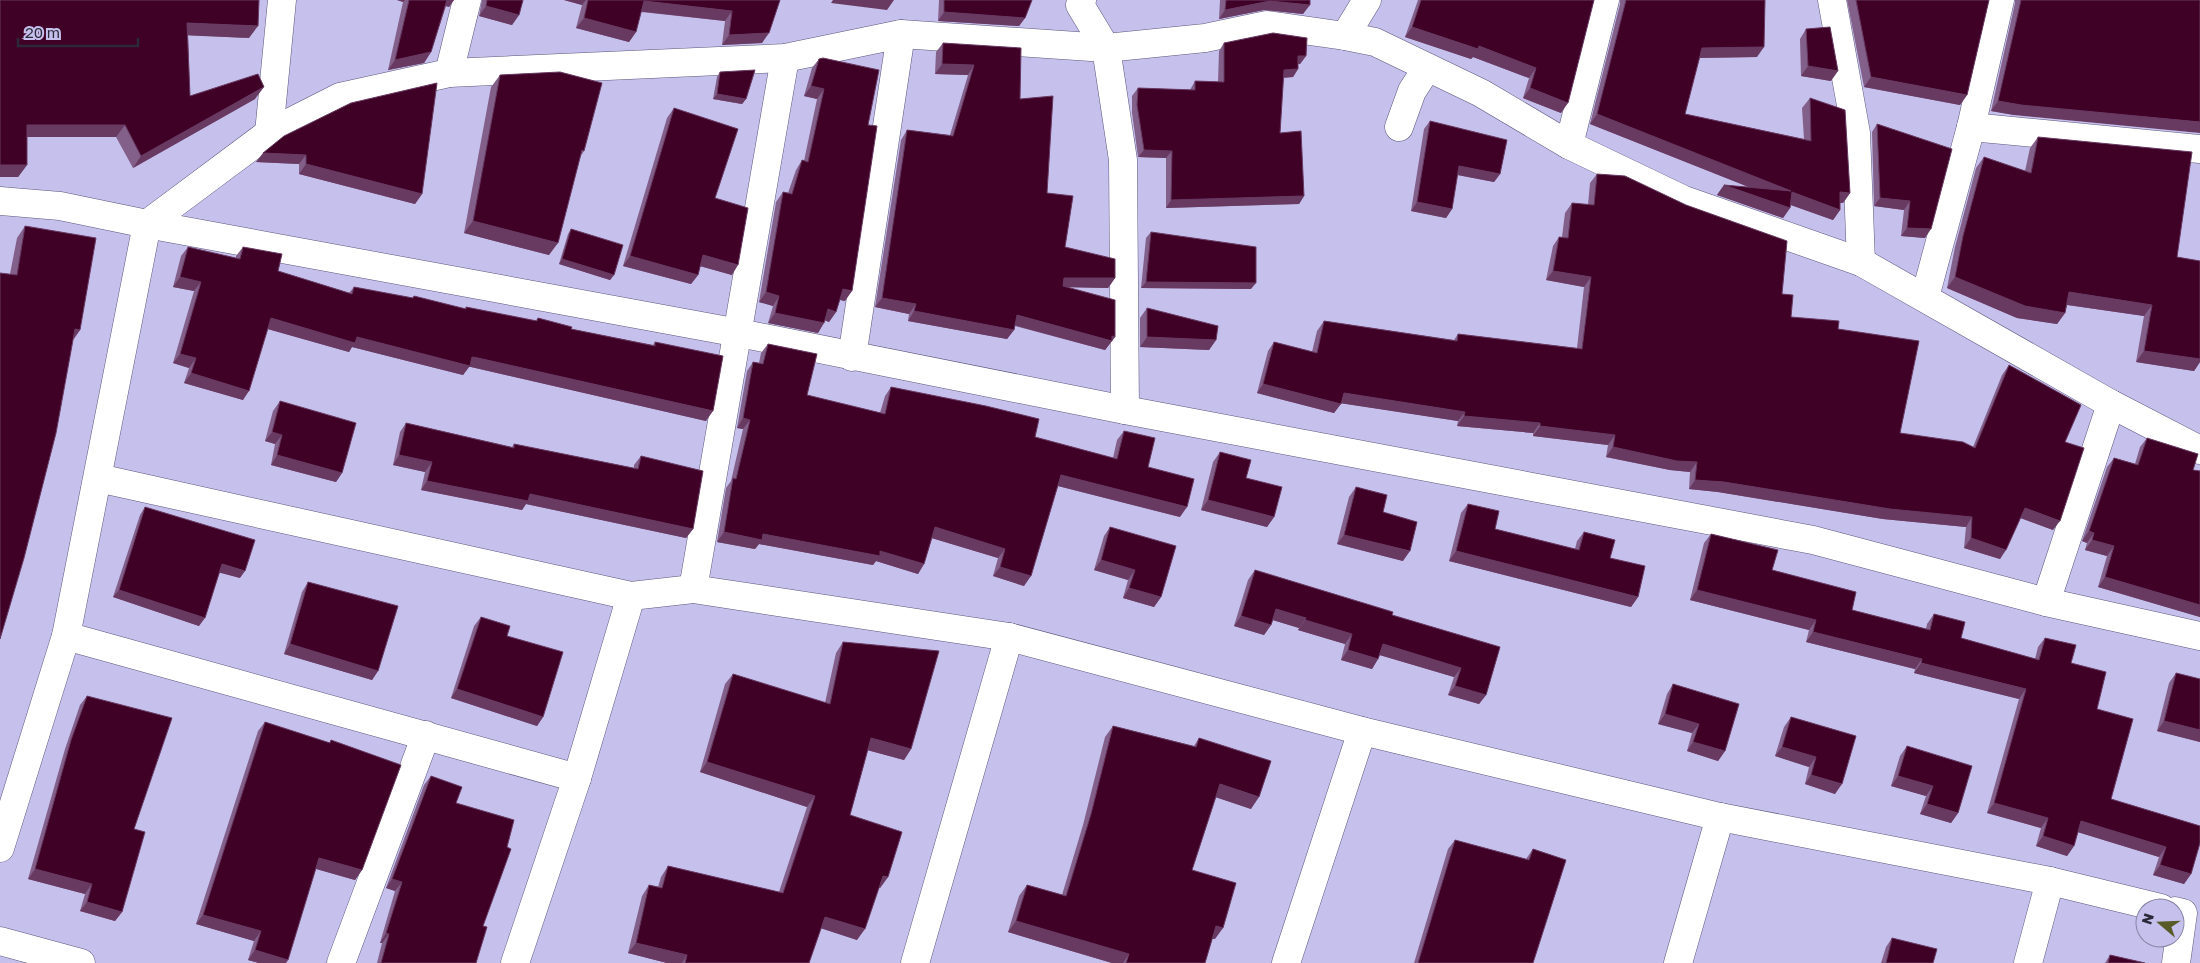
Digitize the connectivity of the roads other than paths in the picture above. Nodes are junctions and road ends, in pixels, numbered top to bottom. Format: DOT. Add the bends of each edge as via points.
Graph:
graph roads {
  1 [pos="282,0"];
  2 [pos="466,0"];
  3 [pos="1367,0"];
  4 [pos="1605,0"];
  5 [pos="1832,0"];
  6 [pos="2000,0"];
  7 [pos="1078,2"];
  8 [pos="901,34"];
  9 [pos="1345,36"];
  10 [pos="1106,48"];
  11 [pos="785,58"];
  12 [pos="1427,68"];
  13 [pos="449,73"];
  14 [pos="1399,127"];
  15 [pos="1971,127"];
  16 [pos="269,133"];
  17 [pos="1569,145"];
  18 [pos="2200,149"];
  19 [pos="0,201"];
  20 [pos="147,224"];
  21 [pos="1861,262"];
  22 [pos="1925,297"];
  23 [pos="739,333"];
  24 [pos="852,357"];
  25 [pos="2111,404"];
  26 [pos="1125,410"];
  27 [pos="2200,450"];
  28 [pos="98,478"];
  29 [pos="693,589"];
  30 [pos="632,596"];
  31 [pos="2046,602"];
  32 [pos="66,636"];
  33 [pos="2200,636"];
  34 [pos="1009,637"];
  35 [pos="1362,731"];
  36 [pos="426,735"];
  37 [pos="577,778"];
  38 [pos="1720,817"];
  39 [pos="0,848"];
  40 [pos="2050,881"];
  41 [pos="2135,902"];
  42 [pos="0,941"];
  43 [pos="2177,948"];
  44 [pos="81,963"];
  45 [pos="341,963"];
  46 [pos="515,963"];
  47 [pos="915,963"];
  48 [pos="1286,963"];
  49 [pos="1678,963"];
  50 [pos="2028,963"];
  51 [pos="2176,963"];
  1 -- 16 [label="street"];
  2 -- 13 [label="street"];
  3 -- 9 [label="street"];
  4 -- 17 [label="street"];
  5 -- 21 [label="street" via="1856,133"];
  6 -- 15 [label="street"];
  7 -- 10 [label="street"];
  8 -- 10 [label="street"];
  8 -- 11 [label="street"];
  8 -- 24 [label="street"];
  9 -- 10 [label="street" via="1267,25 1205,38"];
  9 -- 12 [label="street" via="1375,42"];
  10 -- 26 [label="street" via="1123,160"];
  11 -- 13 [label="street"];
  11 -- 23 [label="street"];
  12 -- 14 [label="street" via="1412,91"];
  12 -- 17 [label="street" via="1481,93"];
  13 -- 16 [label="street" via="340,97"];
  15 -- 18 [label="street"];
  15 -- 22 [label="street"];
  16 -- 20 [label="street"];
  17 -- 21 [label="street" via="1684,200"];
  19 -- 20 [label="street" via="60,206"];
  20 -- 23 [label="street"];
  20 -- 28 [label="street"];
  21 -- 22 [label="street"];
  22 -- 25 [label="street"];
  23 -- 24 [label="street"];
  23 -- 29 [label="street"];
  24 -- 26 [label="street"];
  25 -- 27 [label="street"];
  25 -- 31 [label="street"];
  26 -- 31 [label="street" via="1813,540"];
  28 -- 30 [label="street"];
  28 -- 32 [label="street"];
  29 -- 30 [label="street"];
  29 -- 34 [label="street"];
  30 -- 37 [label="street"];
  31 -- 33 [label="street"];
  32 -- 36 [label="street"];
  32 -- 39 [label="street"];
  34 -- 35 [label="street"];
  34 -- 47 [label="street"];
  35 -- 38 [label="street"];
  35 -- 48 [label="street"];
  36 -- 37 [label="street"];
  36 -- 45 [label="street"];
  37 -- 46 [label="street"];
  38 -- 40 [label="street"];
  38 -- 49 [label="street"];
  40 -- 41 [label="street"];
  40 -- 50 [label="street"];
  42 -- 44 [label="street"];
  43 -- 51 [label="street"];
}
